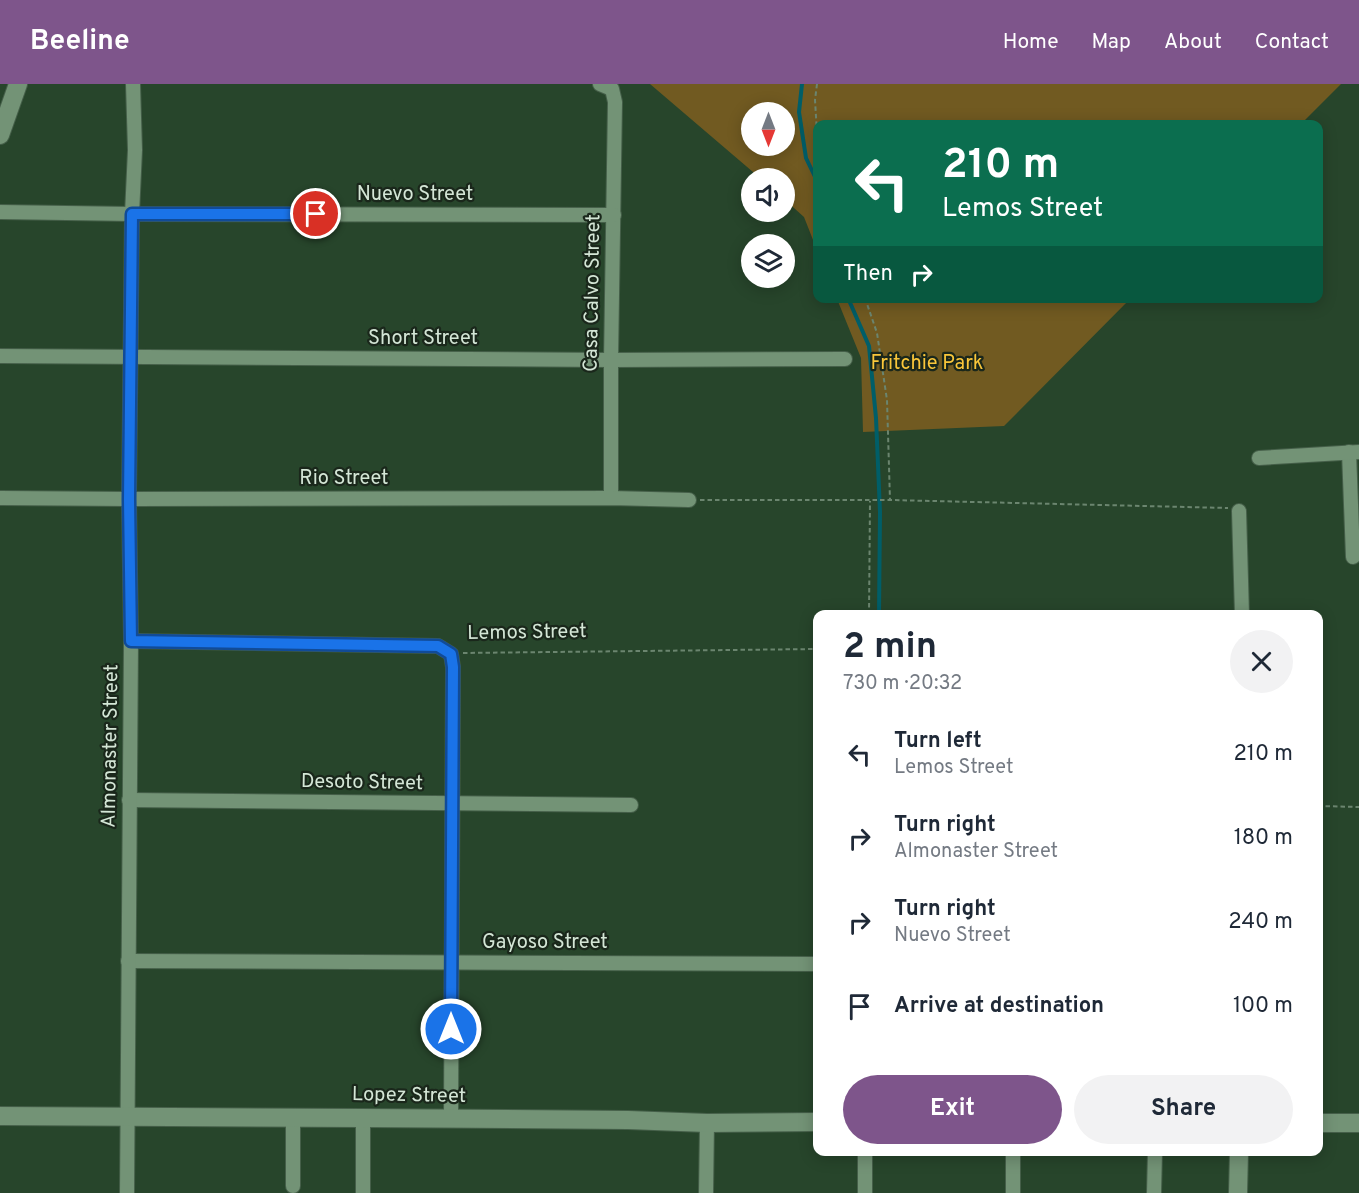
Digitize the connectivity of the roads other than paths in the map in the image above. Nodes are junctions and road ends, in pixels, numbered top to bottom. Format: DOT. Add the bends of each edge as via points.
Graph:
graph roads {
  1 [pos="18,84"];
  2 [pos="133,84"];
  3 [pos="606,86"];
  4 [pos="0,135"];
  5 [pos="0,212"];
  6 [pos="132,214"];
  7 [pos="614,214"];
  8 [pos="0,356"];
  9 [pos="130,357"];
  10 [pos="845,359"];
  11 [pos="611,360"];
  12 [pos="1354,452"];
  13 [pos="1259,458"];
  14 [pos="0,498"];
  15 [pos="611,498"];
  16 [pos="129,499"];
  17 [pos="689,500"];
  18 [pos="1239,511"];
  19 [pos="1353,557"];
  20 [pos="1242,610"];
  21 [pos="131,641"];
  22 [pos="129,800"];
  23 [pos="452,803"];
  24 [pos="631,805"];
  25 [pos="128,961"];
  26 [pos="452,962"];
  27 [pos="813,964"];
  28 [pos="0,1116"];
  29 [pos="128,1117"];
  30 [pos="293,1117"];
  31 [pos="363,1118"];
  32 [pos="451,1119"];
  33 [pos="813,1122"];
  34 [pos="707,1123"];
  35 [pos="1323,1123"];
  36 [pos="1359,1123"];
  37 [pos="865,1156"];
  38 [pos="1013,1156"];
  39 [pos="1155,1156"];
  40 [pos="1239,1156"];
  41 [pos="293,1186"];
  42 [pos="127,1193"];
  43 [pos="363,1193"];
  44 [pos="706,1193"];
  45 [pos="865,1193"];
  46 [pos="1013,1193"];
  47 [pos="1154,1193"];
  48 [pos="1238,1193"];
  1 -- 4 [label="street"];
  2 -- 6 [label="street, Almonaster Street"];
  3 -- 7 [label="street, Casa Calvo Street" via="615,102"];
  5 -- 6 [label="street, Nuevo Street"];
  6 -- 7 [label="street, Nuevo Street"];
  6 -- 9 [label="street, Almonaster Street"];
  7 -- 11 [label="street, Casa Calvo Street"];
  8 -- 9 [label="street, Short Street"];
  9 -- 11 [label="street, Short Street"];
  9 -- 16 [label="street, Almonaster Street"];
  10 -- 11 [label="street, Short Street"];
  11 -- 15 [label="street, Casa Calvo Street"];
  12 -- 13 [label="street"];
  12 -- 19 [label="street"];
  14 -- 16 [label="street, Rio Street"];
  15 -- 16 [label="street, Rio Street"];
  15 -- 17 [label="street, Rio Street"];
  16 -- 21 [label="street, Almonaster Street"];
  18 -- 20 [label="street"];
  21 -- 22 [label="street, Almonaster Street"];
  21 -- 23 [label="street, Lemos Street" via="438,646 451,654 453,667"];
  22 -- 23 [label="street, Desoto Street"];
  22 -- 25 [label="street, Almonaster Street"];
  23 -- 24 [label="street, Desoto Street"];
  23 -- 26 [label="street"];
  25 -- 26 [label="street, Gayoso Street"];
  25 -- 29 [label="street, Almonaster Street"];
  26 -- 27 [label="street, Gayoso Street"];
  26 -- 32 [label="street"];
  28 -- 29 [label="street, Lopez Street"];
  29 -- 30 [label="street, Lopez Street"];
  29 -- 42 [label="street, Almonaster Street"];
  30 -- 31 [label="street, Lopez Street"];
  30 -- 41 [label="street"];
  31 -- 32 [label="street, Lopez Street"];
  31 -- 43 [label="street"];
  32 -- 34 [label="street, Lopez Street"];
  33 -- 34 [label="street, Lopez Street"];
  34 -- 44 [label="street"];
  35 -- 36 [label="street"];
  37 -- 45 [label="street"];
  38 -- 46 [label="street"];
  39 -- 47 [label="street"];
  40 -- 48 [label="street"];
}
